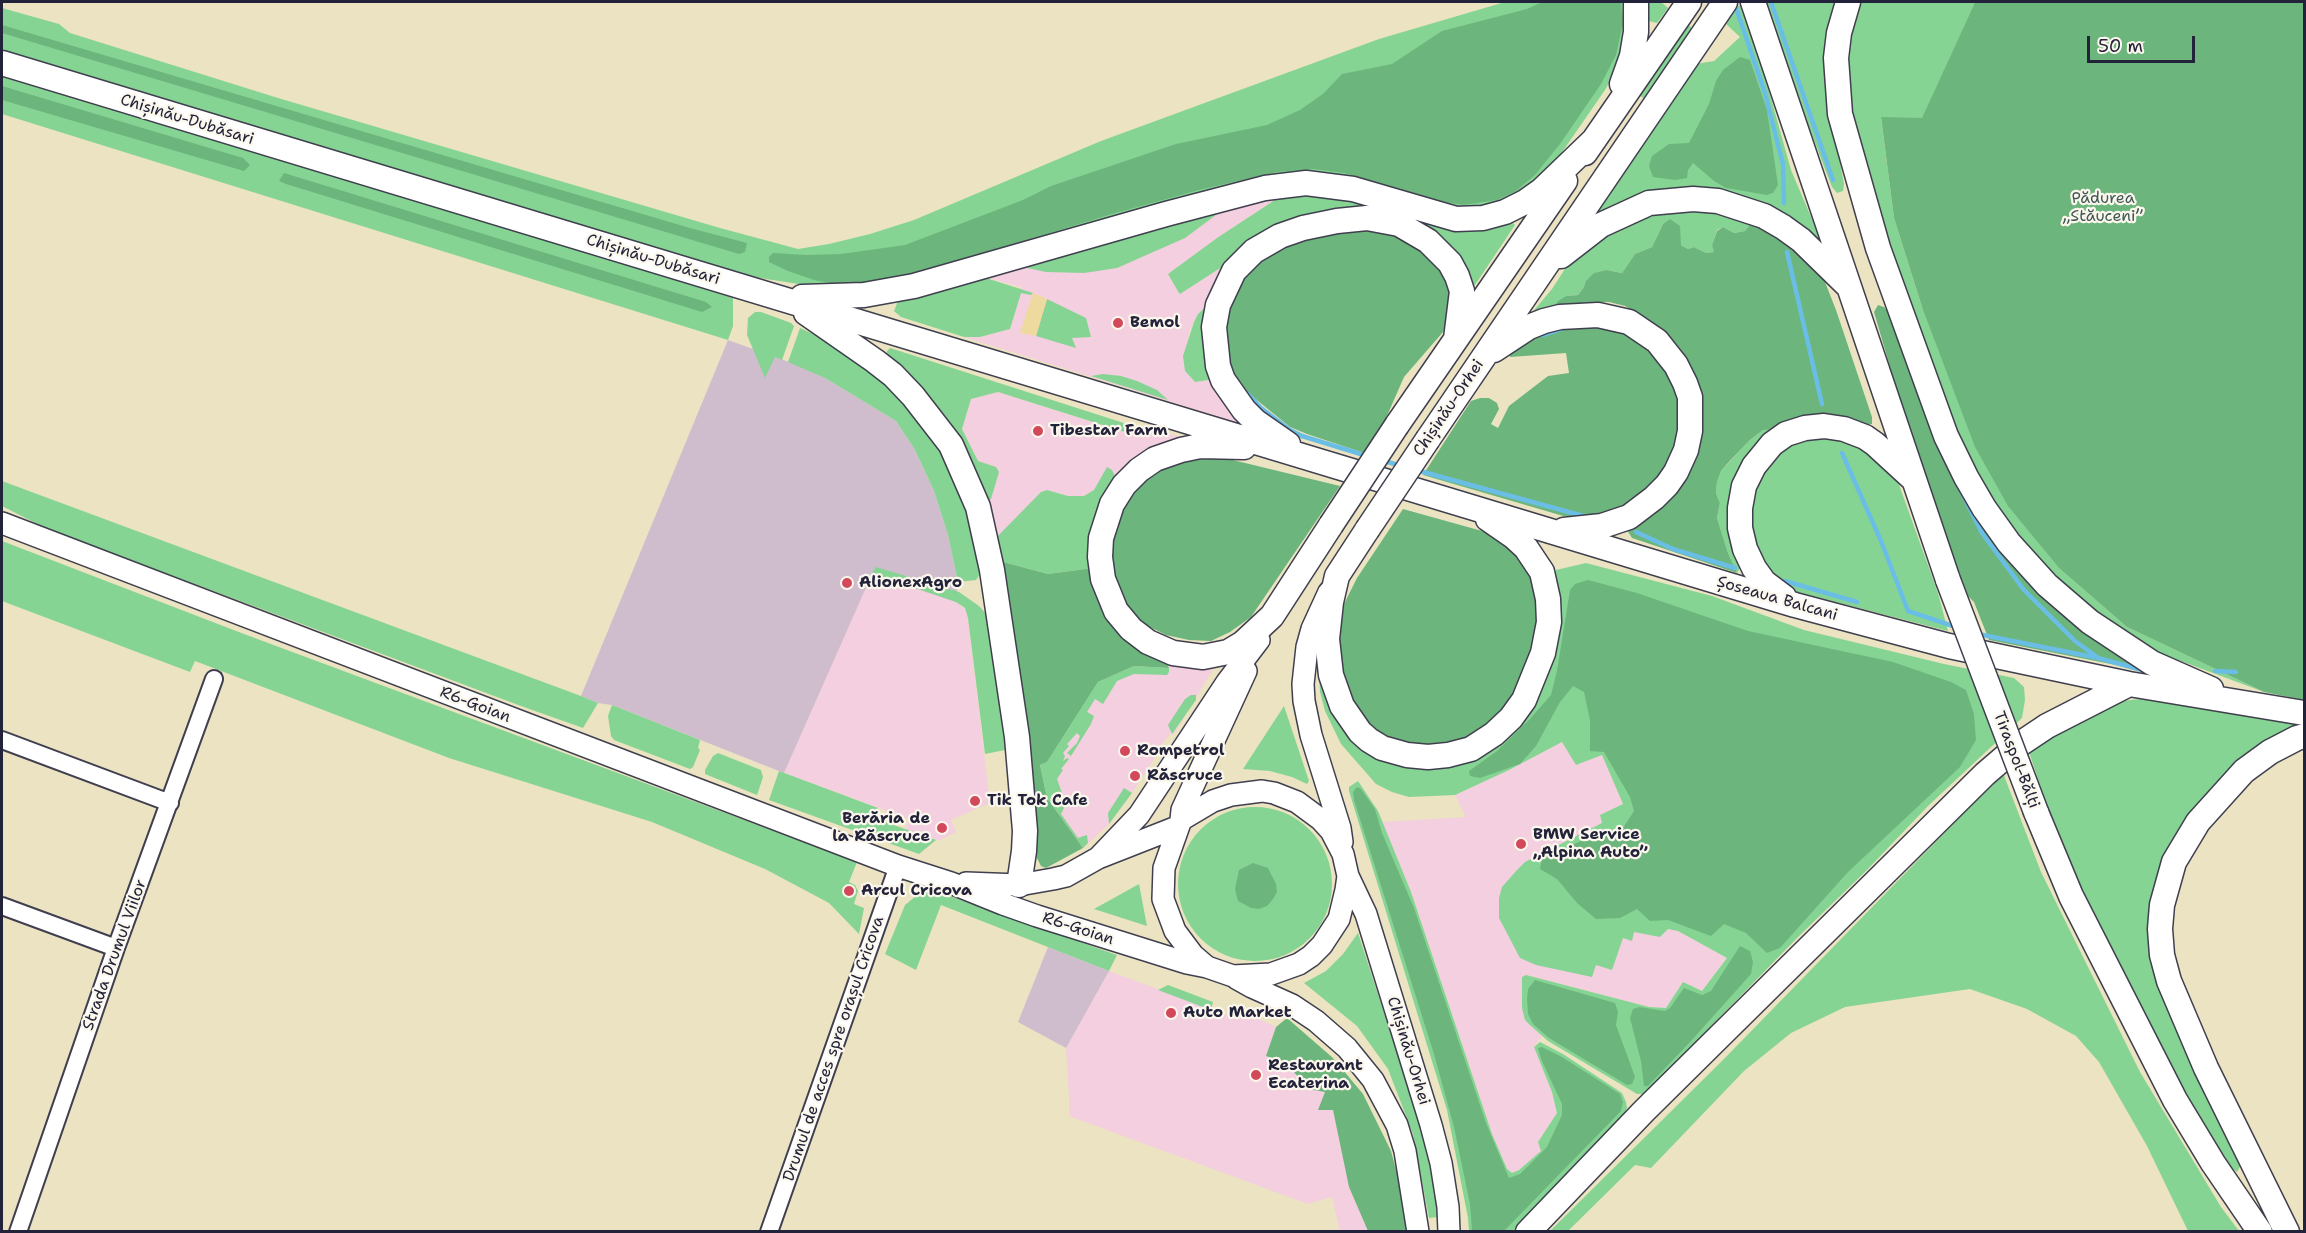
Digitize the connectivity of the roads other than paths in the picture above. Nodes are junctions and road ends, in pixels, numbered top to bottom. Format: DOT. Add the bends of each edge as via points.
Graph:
graph roads {
  1 [pos="1636,2"];
  2 [pos="1725,2"];
  3 [pos="1753,2"];
  4 [pos="1848,2"];
  5 [pos="1685,8"];
  6 [pos="2,63"];
  7 [pos="1612,112"];
  8 [pos="1593,141"];
  9 [pos="1878,248"];
  10 [pos="1840,257"];
  11 [pos="1541,273"];
  12 [pos="1851,289"];
  13 [pos="778,297"];
  14 [pos="1456,339"];
  15 [pos="1482,358"];
  16 [pos="1273,446"];
  17 [pos="1304,455"];
  18 [pos="1915,482"];
  19 [pos="1463,504"];
  20 [pos="2,523"];
  21 [pos="1548,531"];
  22 [pos="1337,576"];
  23 [pos="1795,605"];
  24 [pos="1272,616"];
  25 [pos="1259,640"];
  26 [pos="214,679"];
  27 [pos="2128,684"];
  28 [pos="2258,706"];
  29 [pos="2304,713"];
  30 [pos="2304,736"];
  31 [pos="2,740"];
  32 [pos="1169,771"];
  33 [pos="170,803"];
  34 [pos="1180,819"];
  35 [pos="1343,854"];
  36 [pos="1098,858"];
  37 [pos="898,866"];
  38 [pos="1348,876"];
  39 [pos="951,883"];
  40 [pos="1019,885"];
  41 [pos="2,906"];
  42 [pos="116,948"];
  43 [pos="1207,967"];
  44 [pos="1233,976"];
  45 [pos="2,1229"];
  46 [pos="9,1232"];
  47 [pos="18,1232"];
  48 [pos="770,1232"];
  49 [pos="1418,1232"];
  50 [pos="1449,1232"];
  51 [pos="1528,1232"];
  52 [pos="2260,1232"];
  53 [pos="2287,1232"];
  1 -- 7 [label="highway" via="1632,56"];
  2 -- 11 [label="highway, Chișinău-Orhei"];
  3 -- 10 [label="highway, Tiraspol-Bălți"];
  4 -- 9 [label="highway" via="1836,58 1840,114"];
  5 -- 7 [label="highway, Chișinău-Orhei"];
  6 -- 13 [label="highway, Chișinău-Dubăsari"];
  7 -- 8 [label="highway, Chișinău-Orhei"];
  8 -- 13 [label="highway" via="1525,202 1483,218 1456,219 1353,189 1306,183 1265,188 1166,213 914,286 864,295"];
  8 -- 14 [label="highway, Chișinău-Orhei"];
  9 -- 10 [label="highway"];
  9 -- 28 [label="highway" via="1946,436 1984,508 2008,543 2047,585 2090,622 2152,663"];
  10 -- 12 [label="highway, Tiraspol-Bălți"];
  11 -- 12 [label="highway" via="1577,242 1624,212 1649,203 1693,199 1718,201 1764,216 1801,240"];
  11 -- 15 [label="highway, Chișinău-Orhei"];
  12 -- 18 [label="highway, Tiraspol-Bălți"];
  13 -- 16 [label="highway, Chișinău-Dubăsari"];
  13 -- 40 [label="highway" via="893,375 944,437 965,474 978,507 992,570 1017,737 1025,831"];
  14 -- 17 [label="highway" via="1462,291 1457,276 1428,241 1399,224 1367,218 1337,221 1280,236 1254,251 1234,271 1218,305 1214,327 1218,366 1232,394 1255,421"];
  14 -- 24 [label="highway, Chișinău-Orhei, bridge"];
  15 -- 21 [label="highway" via="1529,327 1560,317 1599,315 1629,322 1657,341 1685,383 1691,415 1686,450 1676,472 1654,498 1616,522 1586,529"];
  15 -- 22 [label="highway, Chișinău-Orhei, bridge"];
  16 -- 17 [label="highway, Chișinău-Dubăsari"];
  16 -- 24 [label="highway" via="1200,446 1155,459 1124,485 1112,504 1101,538 1100,557 1103,579 1116,611 1131,629 1160,649 1190,656 1218,655 1243,643"];
  17 -- 19 [label="highway, Șoseaua Balcani"];
  18 -- 23 [label="highway" via="1875,444 1845,429 1813,426 1796,430 1772,444 1749,475 1741,497 1742,539 1759,576"];
  18 -- 52 [label="highway, Tiraspol-Bălți, bridge" via="1948,579 2071,896 2175,1100"];
  19 -- 21 [label="highway, Șoseaua Balcani"];
  19 -- 22 [label="highway" via="1515,537 1536,560 1546,586 1549,622 1543,653 1524,700 1494,734 1471,749 1428,757 1407,754 1382,748 1355,725 1336,693 1328,658 1329,619"];
  20 -- 37 [label="main road, R6-Goian"];
  21 -- 23 [label="highway, Șoseaua Balcani"];
  22 -- 35 [label="main road, Chișinău-Orhei" via="1312,629 1303,684 1307,718 1340,828"];
  23 -- 27 [label="highway, Șoseaua Balcani" via="1949,645"];
  24 -- 25 [label="main road, Chișinău-Orhei"];
  25 -- 32 [label="main road"];
  25 -- 34 [label="main road, Chișinău-Orhei"];
  26 -- 33 [label="street, Strada Drumul Viilor"];
  27 -- 28 [label="highway, Șoseaua Balcani"];
  27 -- 51 [label="highway" via="2047,726 1985,774"];
  28 -- 29 [label="highway"];
  30 -- 53 [label="highway" via="2270,752 2244,771 2198,822 2174,862 2160,929 2162,955 2173,992"];
  31 -- 33 [label="street"];
  32 -- 34 [label="main road"];
  32 -- 36 [label="main road" via="1131,826"];
  33 -- 42 [label="street, Strada Drumul Viilor"];
  34 -- 35 [label="main road" via="1231,795 1274,793 1297,802 1320,819"];
  34 -- 36 [label="main road, R6-Goian"];
  34 -- 43 [label="main road" via="1164,868 1163,899 1175,932"];
  35 -- 38 [label="main road"];
  36 -- 40 [label="main road, R6-Goian" via="1066,876"];
  37 -- 39 [label="main road, R6-Goian"];
  37 -- 48 [label="street, Drumul de acces spre orașul Cricova"];
  38 -- 44 [label="main road" via="1339,919 1311,956 1271,974"];
  38 -- 50 [label="main road, Chișinău-Orhei" via="1366,914 1431,1125 1441,1163"];
  39 -- 40 [label="main road, R6-Goian"];
  39 -- 43 [label="main road, R6-Goian" via="1037,916"];
  41 -- 42 [label="street"];
  42 -- 47 [label="street, Strada Drumul Viilor"];
  43 -- 44 [label="main road"];
  44 -- 49 [label="main road, Chișinău-Orhei" via="1316,1021 1347,1048 1372,1080 1397,1125 1405,1151"];
  45 -- 46 [label="street"];
}
